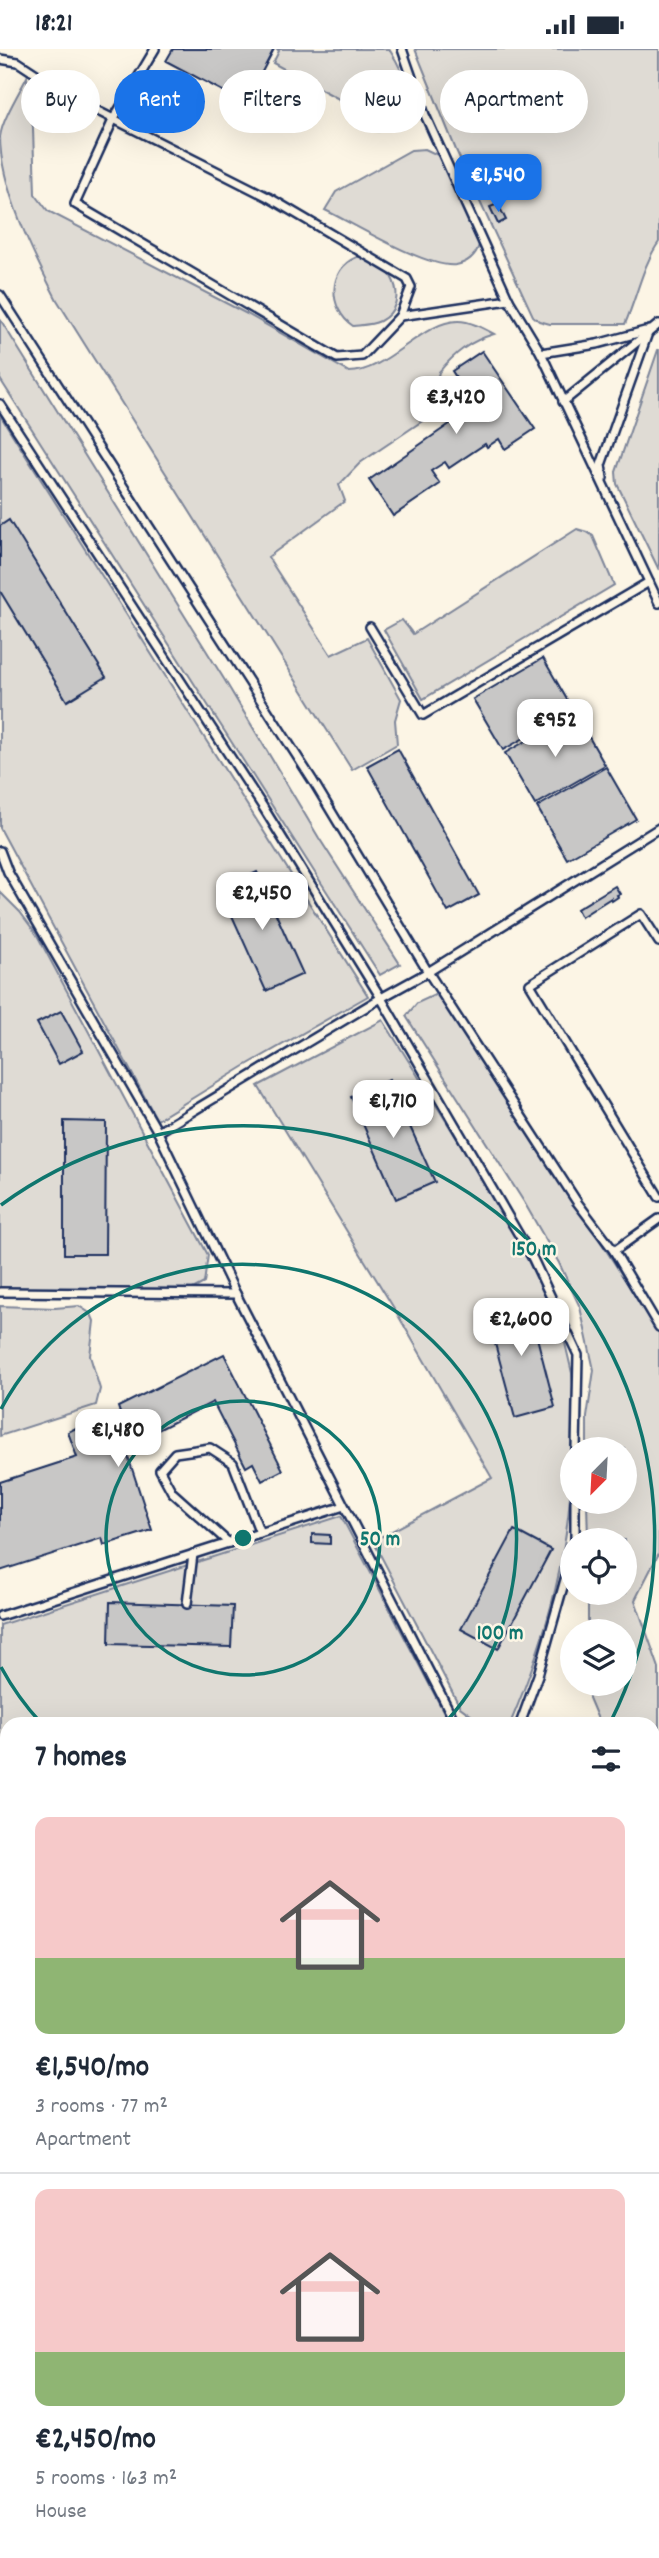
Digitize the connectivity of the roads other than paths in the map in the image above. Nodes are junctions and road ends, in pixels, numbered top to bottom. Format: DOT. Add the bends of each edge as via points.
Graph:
graph roads {
  1 [pos="155,49"];
  2 [pos="402,49"];
  3 [pos="0,59"];
  4 [pos="143,70"];
  5 [pos="114,118"];
  6 [pos="143,133"];
  7 [pos="0,295"];
  8 [pos="509,300"];
  9 [pos="400,316"];
  10 [pos="659,324"];
  11 [pos="649,330"];
  12 [pos="541,353"];
  13 [pos="563,402"];
  14 [pos="0,404"];
  15 [pos="604,486"];
  16 [pos="649,582"];
  17 [pos="659,603"];
  18 [pos="370,627"];
  19 [pos="659,828"];
  20 [pos="0,853"];
  21 [pos="659,942"];
  22 [pos="428,972"];
  23 [pos="381,998"];
  24 [pos="158,1132"];
  25 [pos="659,1197"];
  26 [pos="659,1219"];
  27 [pos="614,1251"];
  28 [pos="0,1292"];
  29 [pos="236,1294"];
  30 [pos="659,1327"];
  31 [pos="576,1437"];
  32 [pos="344,1506"];
  33 [pos="260,1533"];
  34 [pos="229,1543"];
  35 [pos="193,1554"];
  36 [pos="560,1597"];
  37 [pos="187,1604"];
  38 [pos="0,1616"];
  39 [pos="452,1717"];
  40 [pos="523,1717"];
  1 -- 4 [label="lane"];
  2 -- 8 [label="lane" via="425,115"];
  3 -- 5 [label="lane" via="18,62 76,100"];
  5 -- 9 [label="lane" via="75,204 337,358 362,356"];
  6 -- 9 [label="lane" via="268,197 407,279 411,288"];
  7 -- 22 [label="lane" via="313,781"];
  8 -- 9 [label="lane"];
  8 -- 12 [label="lane"];
  10 -- 11 [label="lane"];
  11 -- 12 [label="lane"];
  11 -- 13 [label="lane"];
  11 -- 15 [label="lane" via="601,465"];
  12 -- 13 [label="lane"];
  13 -- 15 [label="lane"];
  14 -- 23 [label="lane" via="263,807"];
  15 -- 16 [label="lane"];
  16 -- 17 [label="lane"];
  16 -- 18 [label="lane" via="423,715"];
  19 -- 22 [label="lane"];
  20 -- 24 [label="lane"];
  21 -- 25 [label="lane" via="641,913 530,984"];
  22 -- 23 [label="lane"];
  22 -- 27 [label="lane" via="577,1202"];
  23 -- 24 [label="lane"];
  23 -- 31 [label="lane" via="533,1259 578,1356"];
  24 -- 29 [label="lane"];
  26 -- 27 [label="lane"];
  27 -- 30 [label="lane"];
  28 -- 29 [label="lane"];
  29 -- 32 [label="lane"];
  32 -- 33 [label="lane"];
  32 -- 39 [label="lane"];
  33 -- 34 [label="lane"];
  33 -- 34 [label="lane" via="233,1463 210,1448 175,1453 160,1470 172,1492"];
  34 -- 35 [label="lane"];
  35 -- 37 [label="lane"];
  35 -- 38 [label="lane"];
  36 -- 40 [label="lane"];
}
